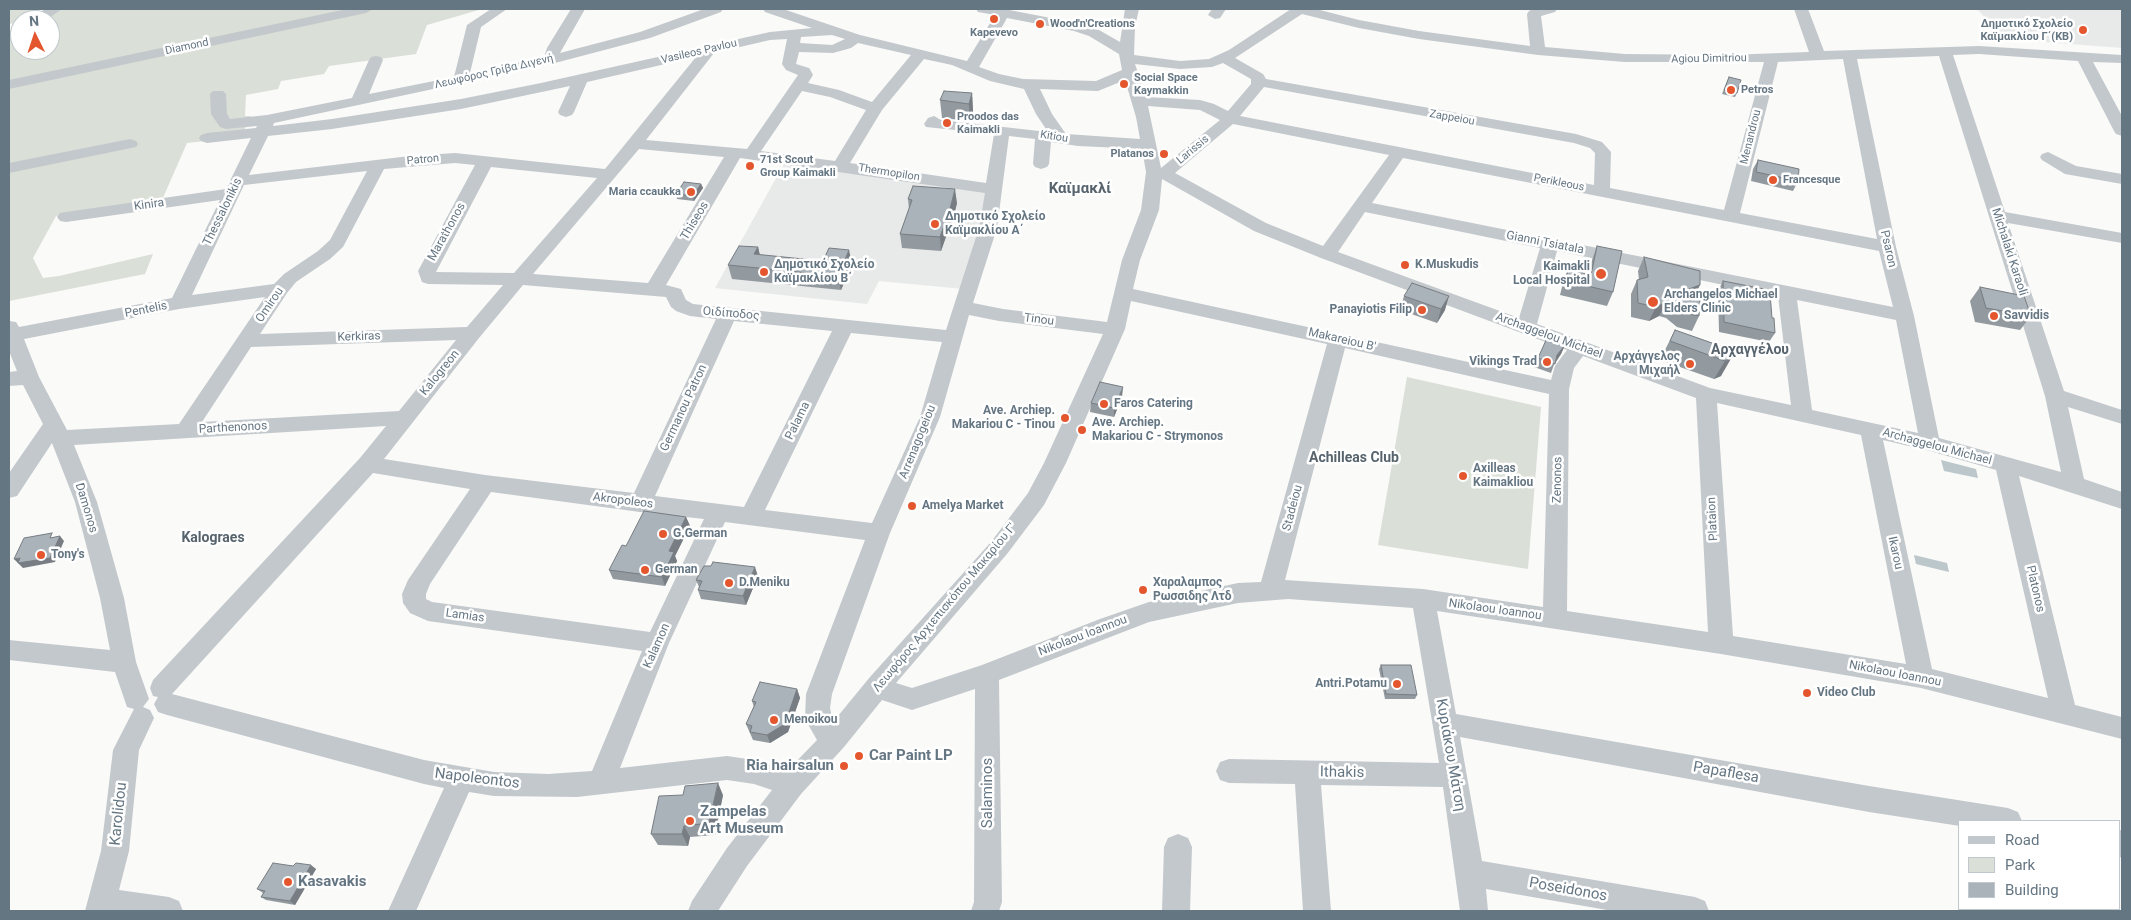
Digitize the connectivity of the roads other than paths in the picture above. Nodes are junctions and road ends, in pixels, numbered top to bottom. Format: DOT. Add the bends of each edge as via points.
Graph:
graph roads {
  1 [pos="366,9"];
  2 [pos="500,9"];
  3 [pos="578,9"];
  4 [pos="716,9"];
  5 [pos="770,9"];
  6 [pos="983,9"];
  7 [pos="1132,9"];
  8 [pos="1300,9"];
  9 [pos="1550,9"];
  10 [pos="1801,9"];
  11 [pos="1003,11"];
  12 [pos="834,30"];
  13 [pos="856,38"];
  14 [pos="794,40"];
  15 [pos="709,50"];
  16 [pos="1944,50"];
  17 [pos="1538,51"];
  18 [pos="921,53"];
  19 [pos="1849,54"];
  20 [pos="1818,55"];
  21 [pos="2083,56"];
  22 [pos="1224,58"];
  23 [pos="1772,58"];
  24 [pos="376,60"];
  25 [pos="550,60"];
  26 [pos="2122,60"];
  27 [pos="1127,61"];
  28 [pos="970,69"];
  29 [pos="461,80"];
  30 [pos="580,80"];
  31 [pos="1259,82"];
  32 [pos="9,85"];
  33 [pos="1030,85"];
  34 [pos="798,86"];
  35 [pos="218,94"];
  36 [pos="358,101"];
  37 [pos="1139,101"];
  38 [pos="875,108"];
  39 [pos="566,112"];
  40 [pos="1230,119"];
  41 [pos="934,121"];
  42 [pos="265,126"];
  43 [pos="1002,131"];
  44 [pos="2122,131"];
  45 [pos="1043,135"];
  46 [pos="1060,137"];
  47 [pos="207,138"];
  48 [pos="130,144"];
  49 [pos="635,144"];
  50 [pos="1149,144"];
  51 [pos="1399,152"];
  52 [pos="743,153"];
  53 [pos="2048,157"];
  54 [pos="486,160"];
  55 [pos="1041,164"];
  56 [pos="378,165"];
  57 [pos="840,166"];
  58 [pos="9,168"];
  59 [pos="1159,173"];
  60 [pos="609,174"];
  61 [pos="2122,179"];
  62 [pos="235,187"];
  63 [pos="994,189"];
  64 [pos="1602,191"];
  65 [pos="1361,206"];
  66 [pos="1731,216"];
  67 [pos="1998,216"];
  68 [pos="66,217"];
  69 [pos="2122,238"];
  70 [pos="1550,244"];
  71 [pos="1887,247"];
  72 [pos="1327,254"];
  73 [pos="518,279"];
  74 [pos="280,289"];
  75 [pos="654,289"];
  76 [pos="1787,292"];
  77 [pos="1124,293"];
  78 [pos="179,303"];
  79 [pos="963,308"];
  80 [pos="728,313"];
  81 [pos="1905,316"];
  82 [pos="845,325"];
  83 [pos="1115,328"];
  84 [pos="1526,328"];
  85 [pos="11,331"];
  86 [pos="472,333"];
  87 [pos="953,337"];
  88 [pos="1338,339"];
  89 [pos="246,341"];
  90 [pos="1579,348"];
  91 [pos="19,378"];
  92 [pos="1559,389"];
  93 [pos="1706,394"];
  94 [pos="2056,396"];
  95 [pos="1802,414"];
  96 [pos="2122,417"];
  97 [pos="404,418"];
  98 [pos="1870,429"];
  99 [pos="57,431"];
  100 [pos="186,431"];
  101 [pos="1930,443"];
  102 [pos="368,464"];
  103 [pos="2006,465"];
  104 [pos="485,483"];
  105 [pos="2074,484"];
  106 [pos="9,490"];
  107 [pos="2122,501"];
  108 [pos="640,504"];
  109 [pos="719,512"];
  110 [pos="750,517"];
  111 [pos="879,533"];
  112 [pos="1271,590"];
  113 [pos="1423,599"];
  114 [pos="1555,618"];
  115 [pos="657,643"];
  116 [pos="1721,644"];
  117 [pos="9,650"];
  118 [pos="124,662"];
  119 [pos="987,674"];
  120 [pos="1920,677"];
  121 [pos="879,685"];
  122 [pos="164,696"];
  123 [pos="138,709"];
  124 [pos="2064,712"];
  125 [pos="1444,723"];
  126 [pos="2122,728"];
  127 [pos="835,740"];
  128 [pos="1229,771"];
  129 [pos="1307,773"];
  130 [pos="1454,775"];
  131 [pos="461,779"];
  132 [pos="601,782"];
  133 [pos="792,786"];
  134 [pos="2002,820"];
  135 [pos="1178,847"];
  136 [pos="1470,873"];
  137 [pos="101,906"];
  138 [pos="709,909"];
  139 [pos="169,911"];
  140 [pos="402,911"];
  141 [pos="985,911"];
  142 [pos="1176,911"];
  143 [pos="1317,911"];
  144 [pos="1474,911"];
  145 [pos="1695,911"];
  1 -- 32 [label="street, Diamond"];
  2 -- 29 [label="street" via="472,28"];
  3 -- 25 [label="street"];
  4 -- 25 [label="street, Λεωφόρος Γρίβα Διγενή" via="645,35"];
  5 -- 12 [label="street"];
  6 -- 11 [label="street"];
  7 -- 27 [label="street, Λεωφόρος Αρχιεπισκόπου Μακαρίου Γ'"];
  8 -- 17 [label="street, Agiou Dimitriou" via="1403,32"];
  8 -- 22 [label="street"];
  9 -- 17 [label="street" via="1534,14"];
  10 -- 20 [label="street"];
  11 -- 27 [label="street" via="1094,33"];
  11 -- 28 [label="street"];
  12 -- 13 [label="street, Vasileos Pavlou"];
  12 -- 14 [label="street, Vasileos Pavlou"];
  13 -- 14 [label="street" via="833,48"];
  13 -- 18 [label="street, Vasileos Pavlou"];
  14 -- 15 [label="street, Vasileos Pavlou" via="770,36"];
  14 -- 34 [label="street" via="789,64 806,73"];
  15 -- 30 [label="street, Vasileos Pavlou"];
  15 -- 49 [label="street, Kalogreon"];
  16 -- 19 [label="street, Agiou Dimitriou"];
  16 -- 21 [label="street, Agiou Dimitriou"];
  16 -- 67 [label="street, Michalaki Karaoli"];
  17 -- 23 [label="street, Agiou Dimitriou" via="1669,60"];
  18 -- 28 [label="street, Vasileos Pavlou" via="957,62"];
  18 -- 38 [label="street"];
  19 -- 20 [label="street, Agiou Dimitriou"];
  19 -- 71 [label="street, Psaron"];
  20 -- 23 [label="street, Agiou Dimitriou"];
  21 -- 26 [label="street, Agiou Dimitriou"];
  21 -- 44 [label="street"];
  22 -- 27 [label="street" via="1200,65"];
  22 -- 31 [label="street" via="1258,77"];
  23 -- 66 [label="street, Menandrou"];
  24 -- 36 [label="street"];
  25 -- 29 [label="street, Λεωφόρος Γρίβα Διγενή"];
  27 -- 33 [label="street, Vasileos Pavlou" via="1098,86"];
  27 -- 37 [label="street, Λεωφόρος Αρχιεπισκόπου Μακαρίου Γ'"];
  28 -- 33 [label="street, Vasileos Pavlou"];
  29 -- 36 [label="street, Λεωφόρος Γρίβα Διγενή"];
  30 -- 39 [label="street"];
  30 -- 42 [label="street, Vasileos Pavlou" via="332,124"];
  31 -- 40 [label="street, Larissis"];
  31 -- 64 [label="street, Zappeiou" via="1596,145 1603,152"];
  33 -- 46 [label="street"];
  34 -- 38 [label="street" via="834,93"];
  34 -- 52 [label="street, Thiseos"];
  35 -- 42 [label="street" via="220,118 226,124"];
  36 -- 42 [label="street, Λεωφόρος Γρίβα Διγενή"];
  37 -- 40 [label="street, Perikleous" via="1200,104"];
  37 -- 50 [label="street, Λεωφόρος Αρχιεπισκόπου Μακαρίου Γ'"];
  38 -- 57 [label="street"];
  40 -- 51 [label="street, Perikleous"];
  40 -- 59 [label="street, Larissis"];
  41 -- 43 [label="street, Kitiou" via="932,124"];
  42 -- 47 [label="street"];
  42 -- 62 [label="street, Thessalonikis"];
  43 -- 45 [label="street, Kitiou"];
  43 -- 63 [label="street, Arrenagogeiou"];
  45 -- 46 [label="street, Kitiou"];
  45 -- 55 [label="street"];
  46 -- 50 [label="street, Kitiou" via="1078,141"];
  48 -- 58 [label="street"];
  49 -- 52 [label="street, Thermopilon"];
  49 -- 60 [label="street, Kalogreon"];
  50 -- 59 [label="street, Λεωφόρος Αρχιεπισκόπου Μακαρίου Γ'"];
  51 -- 64 [label="street, Perikleous"];
  51 -- 65 [label="street"];
  52 -- 57 [label="street, Thermopilon"];
  52 -- 75 [label="street, Thiseos"];
  53 -- 61 [label="street" via="2071,170"];
  54 -- 56 [label="street, Patron" via="444,158"];
  54 -- 60 [label="street, Patron"];
  54 -- 73 [label="street, Marathonos" via="426,275 433,279"];
  56 -- 62 [label="street, Patron"];
  56 -- 74 [label="street, Omirou" via="337,243"];
  57 -- 63 [label="street, Thermopilon"];
  59 -- 72 [label="street, Archaggelou Michael" via="1260,226"];
  59 -- 77 [label="street, Λεωφόρος Αρχιεπισκόπου Μακαρίου Γ'" via="1150,210 1131,260"];
  60 -- 73 [label="street, Kalogreon"];
  62 -- 68 [label="street, Kinira"];
  62 -- 78 [label="street, Thessalonikis"];
  63 -- 79 [label="street, Arrenagogeiou" via="988,228"];
  64 -- 66 [label="street, Perikleous"];
  65 -- 70 [label="street, Gianni Tsiatala"];
  65 -- 72 [label="street"];
  66 -- 71 [label="street, Perikleous"];
  67 -- 69 [label="street"];
  67 -- 94 [label="street, Michalaki Karaoli"];
  70 -- 76 [label="street, Gianni Tsiatala"];
  70 -- 84 [label="street"];
  71 -- 81 [label="street, Psaron"];
  72 -- 84 [label="street, Archaggelou Michael"];
  73 -- 75 [label="street, Οιδίποδος"];
  73 -- 86 [label="street, Kalogreon"];
  74 -- 78 [label="street, Pentelis"];
  74 -- 89 [label="street, Omirou"];
  75 -- 80 [label="street, Οιδίποδος" via="674,293 683,307"];
  76 -- 81 [label="street, Gianni Tsiatala"];
  76 -- 95 [label="street"];
  77 -- 83 [label="street, Λεωφόρος Αρχιεπισκόπου Μακαρίου Γ'"];
  77 -- 88 [label="street, Makareiou B'"];
  78 -- 85 [label="street, Pentelis"];
  79 -- 83 [label="street, Tinou"];
  79 -- 87 [label="street, Arrenagogeiou"];
  80 -- 82 [label="street, Οιδίποδος"];
  80 -- 108 [label="street, Germanou Patron"];
  81 -- 101 [label="street, Psaron"];
  82 -- 87 [label="street, Οιδίποδος"];
  82 -- 110 [label="street, Palama"];
  83 -- 121 [label="street, Λεωφόρος Αρχιεπισκόπου Μακαρίου Γ'" via="1036,499 999,548"];
  84 -- 90 [label="street, Archaggelou Michael"];
  85 -- 91 [label="street, Damonos"];
  86 -- 89 [label="street, Kerkiras"];
  86 -- 97 [label="street, Kalogreon"];
  87 -- 111 [label="street, Arrenagogeiou" via="930,417"];
  88 -- 92 [label="street, Makareiou B'"];
  88 -- 112 [label="street, Stadeiou"];
  89 -- 100 [label="street, Omirou"];
  90 -- 92 [label="street, Zenonos" via="1565,366"];
  90 -- 93 [label="street, Archaggelou Michael"];
  91 -- 99 [label="street, Damonos"];
  92 -- 114 [label="street, Zenonos"];
  93 -- 95 [label="street, Archaggelou Michael"];
  93 -- 116 [label="street, Plataion"];
  94 -- 96 [label="street"];
  94 -- 105 [label="street, Michalaki Karaoli"];
  95 -- 98 [label="street, Archaggelou Michael"];
  97 -- 100 [label="street, Parthenonos"];
  97 -- 102 [label="street, Kalogreon"];
  98 -- 101 [label="street, Archaggelou Michael"];
  98 -- 120 [label="street, Ikarou"];
  99 -- 100 [label="street, Parthenonos"];
  99 -- 106 [label="street"];
  99 -- 118 [label="street, Damonos" via="86,502 112,598"];
  101 -- 103 [label="street, Archaggelou Michael"];
  102 -- 104 [label="street, Akropoleos"];
  102 -- 122 [label="street, Kalogreon"];
  103 -- 105 [label="street, Archaggelou Michael"];
  103 -- 124 [label="street, Platonos"];
  104 -- 108 [label="street, Akropoleos"];
  104 -- 115 [label="street, Lamias" via="420,580 414,594 418,606 428,611"];
  105 -- 107 [label="street, Archaggelou Michael"];
  108 -- 109 [label="street, Akropoleos"];
  109 -- 110 [label="street, Akropoleos"];
  109 -- 115 [label="street, Kalamon"];
  110 -- 111 [label="street, Akropoleos"];
  111 -- 127 [label="street, Arrenagogeiou" via="818,701 820,725"];
  112 -- 113 [label="street, Nikolaou Ioannou"];
  112 -- 119 [label="street, Nikolaou Ioannou" via="1215,596 1149,612"];
  113 -- 114 [label="street, Nikolaou Ioannou"];
  113 -- 125 [label="street, Κυριάκου Μάτση"];
  114 -- 116 [label="street, Nikolaou Ioannou"];
  115 -- 132 [label="street, Kalamon"];
  116 -- 120 [label="street, Nikolaou Ioannou"];
  117 -- 118 [label="street"];
  118 -- 123 [label="street, Damonos"];
  119 -- 121 [label="street, Nikolaou Ioannou" via="912,699"];
  119 -- 141 [label="street, Salaminos" via="988,902"];
  120 -- 124 [label="street, Nikolaou Ioannou"];
  121 -- 127 [label="street, Λεωφόρος Αρχιεπισκόπου Μακαρίου Γ'"];
  122 -- 123 [label="street" via="160,712 150,717"];
  122 -- 131 [label="street, Napoleontos" via="424,772"];
  123 -- 137 [label="street, Karolidou" via="126,750 115,851"];
  124 -- 126 [label="street, Nikolaou Ioannou"];
  125 -- 130 [label="street, Κυριάκου Μάτση"];
  125 -- 134 [label="street, Papaflesa"];
  127 -- 133 [label="street, Λεωφόρος Αρχιεπισκόπου Μακαρίου Γ'"];
  128 -- 129 [label="street, Ithakis"];
  129 -- 130 [label="street, Ithakis"];
  129 -- 143 [label="street"];
  130 -- 136 [label="street, Κυριάκου Μάτση"];
  131 -- 132 [label="street, Napoleontos" via="548,786"];
  131 -- 140 [label="street"];
  132 -- 133 [label="street, Napoleontos" via="727,768 754,772"];
  133 -- 138 [label="street, Λεωφόρος Αρχιεπισκόπου Μακαρίου Γ'" via="737,858"];
  135 -- 142 [label="street"];
  136 -- 144 [label="street, Κυριάκου Μάτση"];
  136 -- 145 [label="street, Poseidonos"];
  137 -- 139 [label="street"];
}
